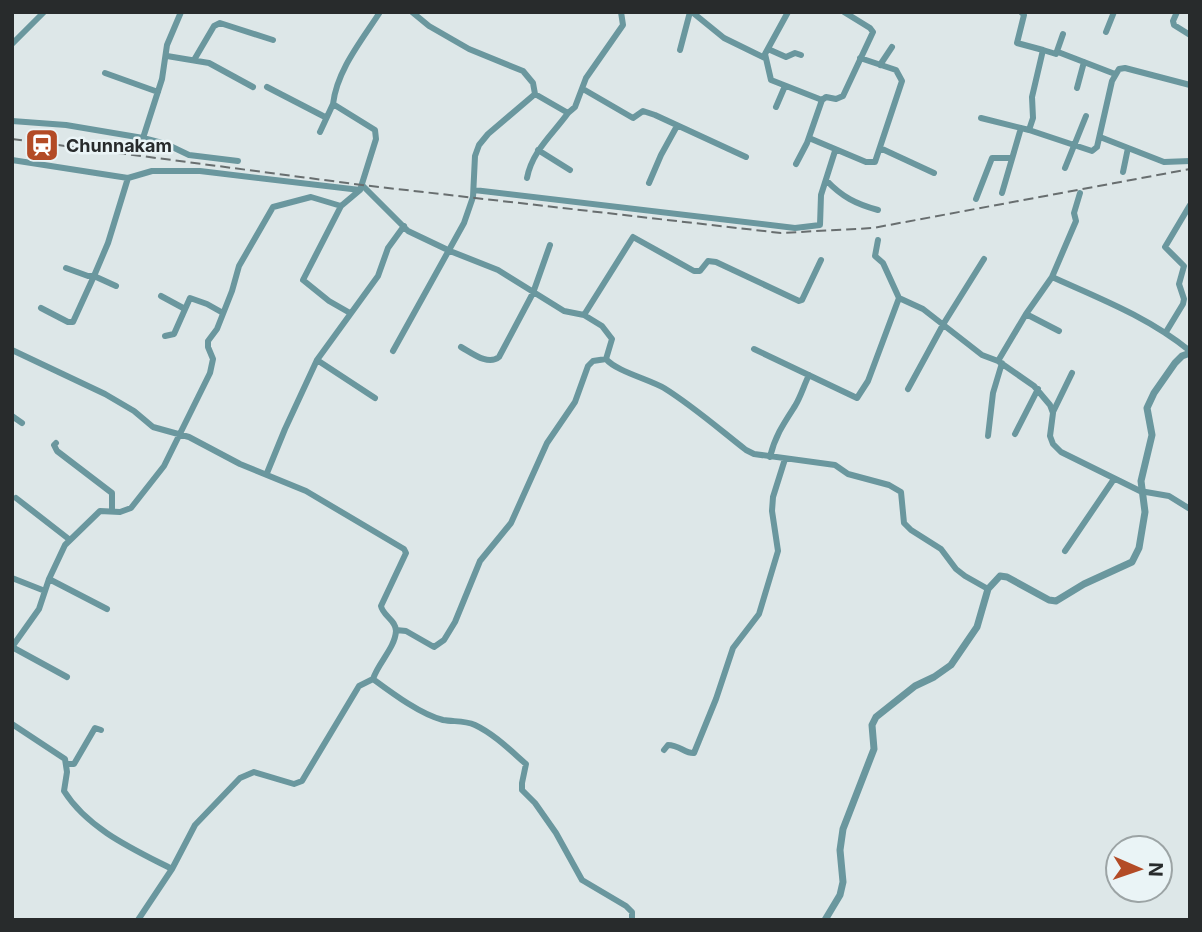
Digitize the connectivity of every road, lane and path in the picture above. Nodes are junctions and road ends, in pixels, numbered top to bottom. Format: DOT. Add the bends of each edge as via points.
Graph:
graph roads {
  1 [pos="44,12"];
  2 [pos="181,12"];
  3 [pos="380,12"];
  4 [pos="412,12"];
  5 [pos="621,12"];
  6 [pos="691,12"];
  7 [pos="788,12"];
  8 [pos="844,12"];
  9 [pos="1021,12"];
  10 [pos="1114,12"];
  11 [pos="1177,12"];
  12 [pos="1106,32"];
  13 [pos="1063,33"];
  14 [pos="1190,35"];
  15 [pos="273,40"];
  16 [pos="12,44"];
  17 [pos="892,47"];
  18 [pos="680,50"];
  19 [pos="768,50"];
  20 [pos="1043,50"];
  21 [pos="1058,52"];
  22 [pos="801,55"];
  23 [pos="167,56"];
  24 [pos="765,58"];
  25 [pos="860,58"];
  26 [pos="194,60"];
  27 [pos="1084,62"];
  28 [pos="880,65"];
  29 [pos="105,73"];
  30 [pos="1115,74"];
  31 [pos="1190,85"];
  32 [pos="785,86"];
  33 [pos="253,87"];
  34 [pos="267,87"];
  35 [pos="1077,88"];
  36 [pos="583,89"];
  37 [pos="158,92"];
  38 [pos="535,94"];
  39 [pos="822,100"];
  40 [pos="333,104"];
  41 [pos="776,107"];
  42 [pos="568,113"];
  43 [pos="1086,116"];
  44 [pos="325,117"];
  45 [pos="981,118"];
  46 [pos="12,121"];
  47 [pos="677,126"];
  48 [pos="1025,129"];
  49 [pos="320,132"];
  50 [pos="1101,137"];
  51 [pos="144,138"];
  52 [pos="809,138"];
  53 [pos="1074,145"];
  54 [pos="880,148"];
  55 [pos="1128,148"];
  56 [pos="538,150"];
  57 [pos="835,151"];
  58 [pos="746,157"];
  59 [pos="1011,158"];
  60 [pos="12,160"];
  61 [pos="238,161"];
  62 [pos="1190,161"];
  63 [pos="796,164"];
  64 [pos="1065,168"];
  65 [pos="570,170"];
  66 [pos="1123,172"];
  67 [pos="934,173"];
  68 [pos="128,178"];
  69 [pos="527,178"];
  70 [pos="826,180"];
  71 [pos="649,183"];
  72 [pos="361,187"];
  73 [pos="474,190"];
  74 [pos="1002,193"];
  75 [pos="1080,193"];
  76 [pos="976,199"];
  77 [pos="1190,205"];
  78 [pos="341,206"];
  79 [pos="878,210"];
  80 [pos="404,226"];
  81 [pos="878,240"];
  82 [pos="550,245"];
  83 [pos="450,251"];
  84 [pos="984,259"];
  85 [pos="821,260"];
  86 [pos="66,268"];
  87 [pos="94,276"];
  88 [pos="1052,277"];
  89 [pos="116,286"];
  90 [pos="533,293"];
  91 [pos="161,296"];
  92 [pos="899,298"];
  93 [pos="41,308"];
  94 [pos="185,309"];
  95 [pos="223,313"];
  96 [pos="350,313"];
  97 [pos="1026,314"];
  98 [pos="584,315"];
  99 [pos="944,323"];
  100 [pos="1059,331"];
  101 [pos="1166,331"];
  102 [pos="165,336"];
  103 [pos="461,347"];
  104 [pos="754,349"];
  105 [pos="12,350"];
  106 [pos="393,351"];
  107 [pos="1190,352"];
  108 [pos="606,359"];
  109 [pos="317,360"];
  110 [pos="1000,362"];
  111 [pos="1072,373"];
  112 [pos="809,375"];
  113 [pos="1038,389"];
  114 [pos="908,390"];
  115 [pos="374,398"];
  116 [pos="1053,413"];
  117 [pos="12,416"];
  118 [pos="22,423"];
  119 [pos="179,434"];
  120 [pos="1016,434"];
  121 [pos="988,436"];
  122 [pos="56,443"];
  123 [pos="770,457"];
  124 [pos="785,458"];
  125 [pos="267,473"];
  126 [pos="1114,479"];
  127 [pos="1140,491"];
  128 [pos="16,498"];
  129 [pos="1188,504"];
  130 [pos="112,511"];
  131 [pos="70,540"];
  132 [pos="1065,551"];
  133 [pos="12,578"];
  134 [pos="49,579"];
  135 [pos="988,589"];
  136 [pos="45,591"];
  137 [pos="107,609"];
  138 [pos="396,630"];
  139 [pos="67,677"];
  140 [pos="373,679"];
  141 [pos="12,724"];
  142 [pos="101,730"];
  143 [pos="664,750"];
  144 [pos="67,764"];
  145 [pos="172,869"];
  146 [pos="138,920"];
  147 [pos="632,920"];
  148 [pos="825,920"];
  1 -- 16 [label="street"];
  2 -- 23 [label="street"];
  3 -- 40 [label="street" via="349,60"];
  4 -- 38 [label="street" via="469,49 523,71"];
  5 -- 36 [label="street" via="623,25"];
  6 -- 18 [label="street"];
  6 -- 24 [label="street" via="724,38"];
  7 -- 19 [label="street"];
  8 -- 25 [label="street" via="872,30"];
  9 -- 20 [label="street" via="1017,43"];
  10 -- 12 [label="street"];
  11 -- 14 [label="street" via="1174,25"];
  13 -- 21 [label="street"];
  15 -- 26 [label="street" via="220,23"];
  17 -- 28 [label="street"];
  19 -- 22 [label="street" via="786,57"];
  19 -- 24 [label="street"];
  20 -- 21 [label="street"];
  20 -- 48 [label="street" via="1032,97 1033,118"];
  21 -- 27 [label="street"];
  23 -- 26 [label="street"];
  23 -- 37 [label="street"];
  24 -- 32 [label="street" via="771,80"];
  25 -- 28 [label="street"];
  25 -- 39 [label="street" via="843,96"];
  26 -- 33 [label="street" via="209,63"];
  27 -- 30 [label="street"];
  27 -- 35 [label="street"];
  28 -- 54 [label="street" via="896,70 902,81"];
  29 -- 37 [label="street"];
  30 -- 31 [label="street" via="1125,68"];
  30 -- 50 [label="street"];
  32 -- 39 [label="street"];
  32 -- 41 [label="street"];
  34 -- 44 [label="street"];
  36 -- 42 [label="street"];
  36 -- 47 [label="street" via="633,118 643,111"];
  37 -- 51 [label="street"];
  38 -- 42 [label="street"];
  38 -- 73 [label="street" via="479,145"];
  39 -- 52 [label="street"];
  40 -- 44 [label="street"];
  40 -- 72 [label="street" via="377,134"];
  42 -- 56 [label="street"];
  43 -- 53 [label="street"];
  44 -- 49 [label="street"];
  45 -- 48 [label="street"];
  46 -- 51 [label="street"];
  47 -- 58 [label="street"];
  47 -- 71 [label="street"];
  48 -- 53 [label="street"];
  48 -- 59 [label="street"];
  50 -- 53 [label="street" via="1092,151"];
  50 -- 55 [label="street"];
  51 -- 61 [label="street" via="188,155"];
  52 -- 57 [label="street"];
  52 -- 63 [label="street"];
  53 -- 64 [label="street"];
  54 -- 57 [label="street" via="872,163"];
  54 -- 67 [label="street"];
  55 -- 62 [label="street" via="1170,163"];
  55 -- 66 [label="street"];
  56 -- 65 [label="street"];
  56 -- 69 [label="street"];
  57 -- 70 [label="street"];
  59 -- 74 [label="street"];
  59 -- 76 [label="street" via="992,158"];
  60 -- 68 [label="street"];
  68 -- 72 [label="street" via="152,171 200,171"];
  68 -- 87 [label="street"];
  70 -- 73 [label="street" via="820,225 795,228"];
  70 -- 79 [label="street" via="852,202"];
  72 -- 78 [label="street"];
  72 -- 80 [label="street"];
  73 -- 83 [label="street"];
  75 -- 88 [label="street" via="1076,221"];
  77 -- 101 [label="street" via="1165,247 1184,266 1180,284 1183,304"];
  78 -- 95 [label="street" via="311,197 273,207 239,266"];
  78 -- 96 [label="street" via="303,280"];
  80 -- 83 [label="street"];
  80 -- 96 [label="street" via="388,248 378,276"];
  81 -- 92 [label="street" via="875,256"];
  82 -- 90 [label="street"];
  83 -- 90 [label="street" via="499,270"];
  83 -- 106 [label="street"];
  84 -- 99 [label="street"];
  85 -- 98 [label="street" via="799,301 716,262 708,261 694,271 633,237"];
  86 -- 87 [label="street"];
  87 -- 89 [label="street"];
  87 -- 93 [label="street" via="73,322"];
  88 -- 97 [label="street"];
  88 -- 101 [label="street" via="1110,300"];
  90 -- 98 [label="street" via="564,311"];
  90 -- 103 [label="street" via="494,361"];
  91 -- 94 [label="street"];
  92 -- 99 [label="street"];
  92 -- 112 [label="street" via="860,396 847,395"];
  94 -- 95 [label="street" via="190,298 195,298"];
  94 -- 102 [label="street" via="174,334"];
  95 -- 119 [label="street" via="208,341 213,359 209,373"];
  96 -- 109 [label="street"];
  97 -- 100 [label="street"];
  97 -- 110 [label="street"];
  98 -- 108 [label="street" via="608,331 612,340"];
  99 -- 110 [label="street" via="982,355"];
  99 -- 114 [label="street"];
  101 -- 107 [label="street"];
  104 -- 112 [label="street"];
  105 -- 119 [label="street" via="105,394 153,427"];
  107 -- 127 [label="street" via="1175,363 1147,408 1152,435"];
  108 -- 123 [label="street" via="665,389 746,450"];
  108 -- 138 [label="street" via="588,366 575,402 547,443 511,523 480,561 444,640 435,647"];
  109 -- 115 [label="street"];
  109 -- 125 [label="street"];
  110 -- 113 [label="street"];
  110 -- 121 [label="street"];
  111 -- 116 [label="street"];
  112 -- 123 [label="street" via="783,420"];
  113 -- 116 [label="street"];
  113 -- 120 [label="street"];
  116 -- 126 [label="street" via="1050,436 1061,452"];
  117 -- 118 [label="street"];
  119 -- 125 [label="street"];
  119 -- 130 [label="street" via="164,466 131,508"];
  122 -- 130 [label="street" via="57,451 112,493"];
  123 -- 124 [label="street"];
  124 -- 135 [label="street" via="835,465 901,492 904,523 941,548 956,569"];
  124 -- 143 [label="street" via="773,497 778,551 759,614 733,648 694,753 675,745"];
  125 -- 138 [label="street" via="404,549 381,606"];
  126 -- 127 [label="street"];
  126 -- 132 [label="street"];
  127 -- 129 [label="street"];
  127 -- 135 [label="street" via="1145,512 1139,548 1126,567 1056,601 1007,577 1000,576"];
  128 -- 131 [label="street"];
  130 -- 131 [label="street" via="100,511"];
  131 -- 134 [label="street"];
  133 -- 136 [label="street"];
  134 -- 136 [label="street"];
  134 -- 137 [label="street"];
  135 -- 148 [label="street" via="977,627 951,665 915,686 872,725 874,749 843,829 840,895"];
  136 -- 139 [label="street" via="39,609 12,647"];
  138 -- 140 [label="street"];
  140 -- 145 [label="street" via="359,685 302,781 294,785 254,772 240,778 195,825"];
  140 -- 147 [label="street" via="435,717 476,725 526,764 522,790 556,833 582,880 626,906"];
  141 -- 144 [label="street"];
  142 -- 144 [label="street" via="95,729 74,764"];
  144 -- 145 [label="street" via="64,791 85,816 116,840"];
  145 -- 146 [label="street"];
}
